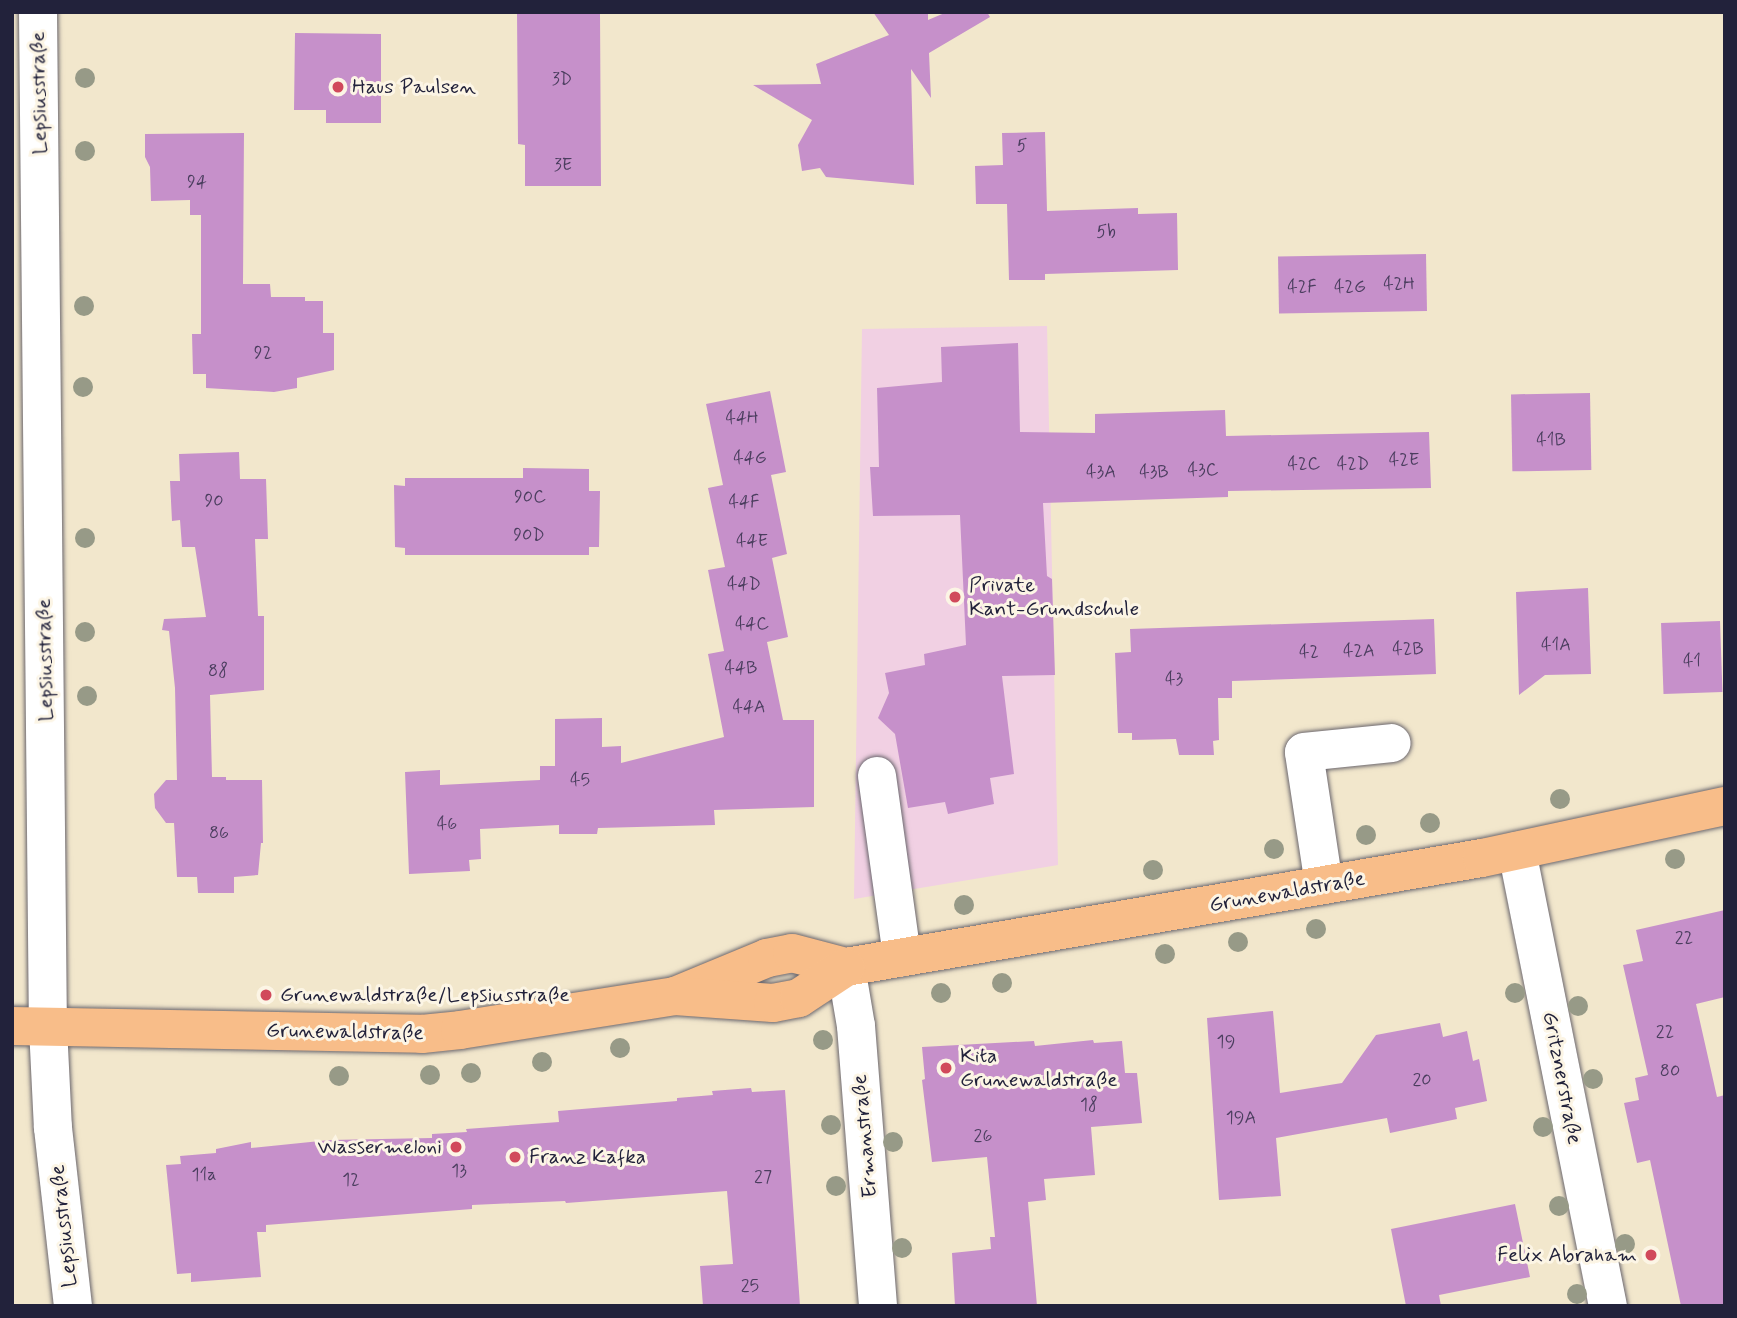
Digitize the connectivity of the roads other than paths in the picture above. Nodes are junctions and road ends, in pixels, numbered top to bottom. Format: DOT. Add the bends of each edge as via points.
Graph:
graph roads {
  1 [pos="38,12"];
  2 [pos="1392,744"];
  3 [pos="877,776"];
  4 [pos="1725,806"];
  5 [pos="1517,851"];
  6 [pos="1324,885"];
  7 [pos="902,957"];
  8 [pos="846,967"];
  9 [pos="30,1027"];
  10 [pos="73,1306"];
  11 [pos="878,1306"];
  12 [pos="1608,1306"];
  1 -- 9 [label="street, Lepsiusstraße"];
  2 -- 6 [label="street" via="1304,752"];
  3 -- 7 [label="street"];
  4 -- 5 [label="main road, Grunewaldstraße"];
  5 -- 6 [label="main road, Grunewaldstraße"];
  5 -- 12 [label="street, Gritznerstraße"];
  6 -- 7 [label="main road, Grunewaldstraße"];
  7 -- 8 [label="main road, Grunewaldstraße"];
  8 -- 9 [label="main road, Grunewaldstraße" via="799,998 773,1003 675,996 422,1034"];
  8 -- 11 [label="street, Ermanstraße" via="856,1026"];
  9 -- 10 [label="street, Lepsiusstraße" via="53,1128"];
}
